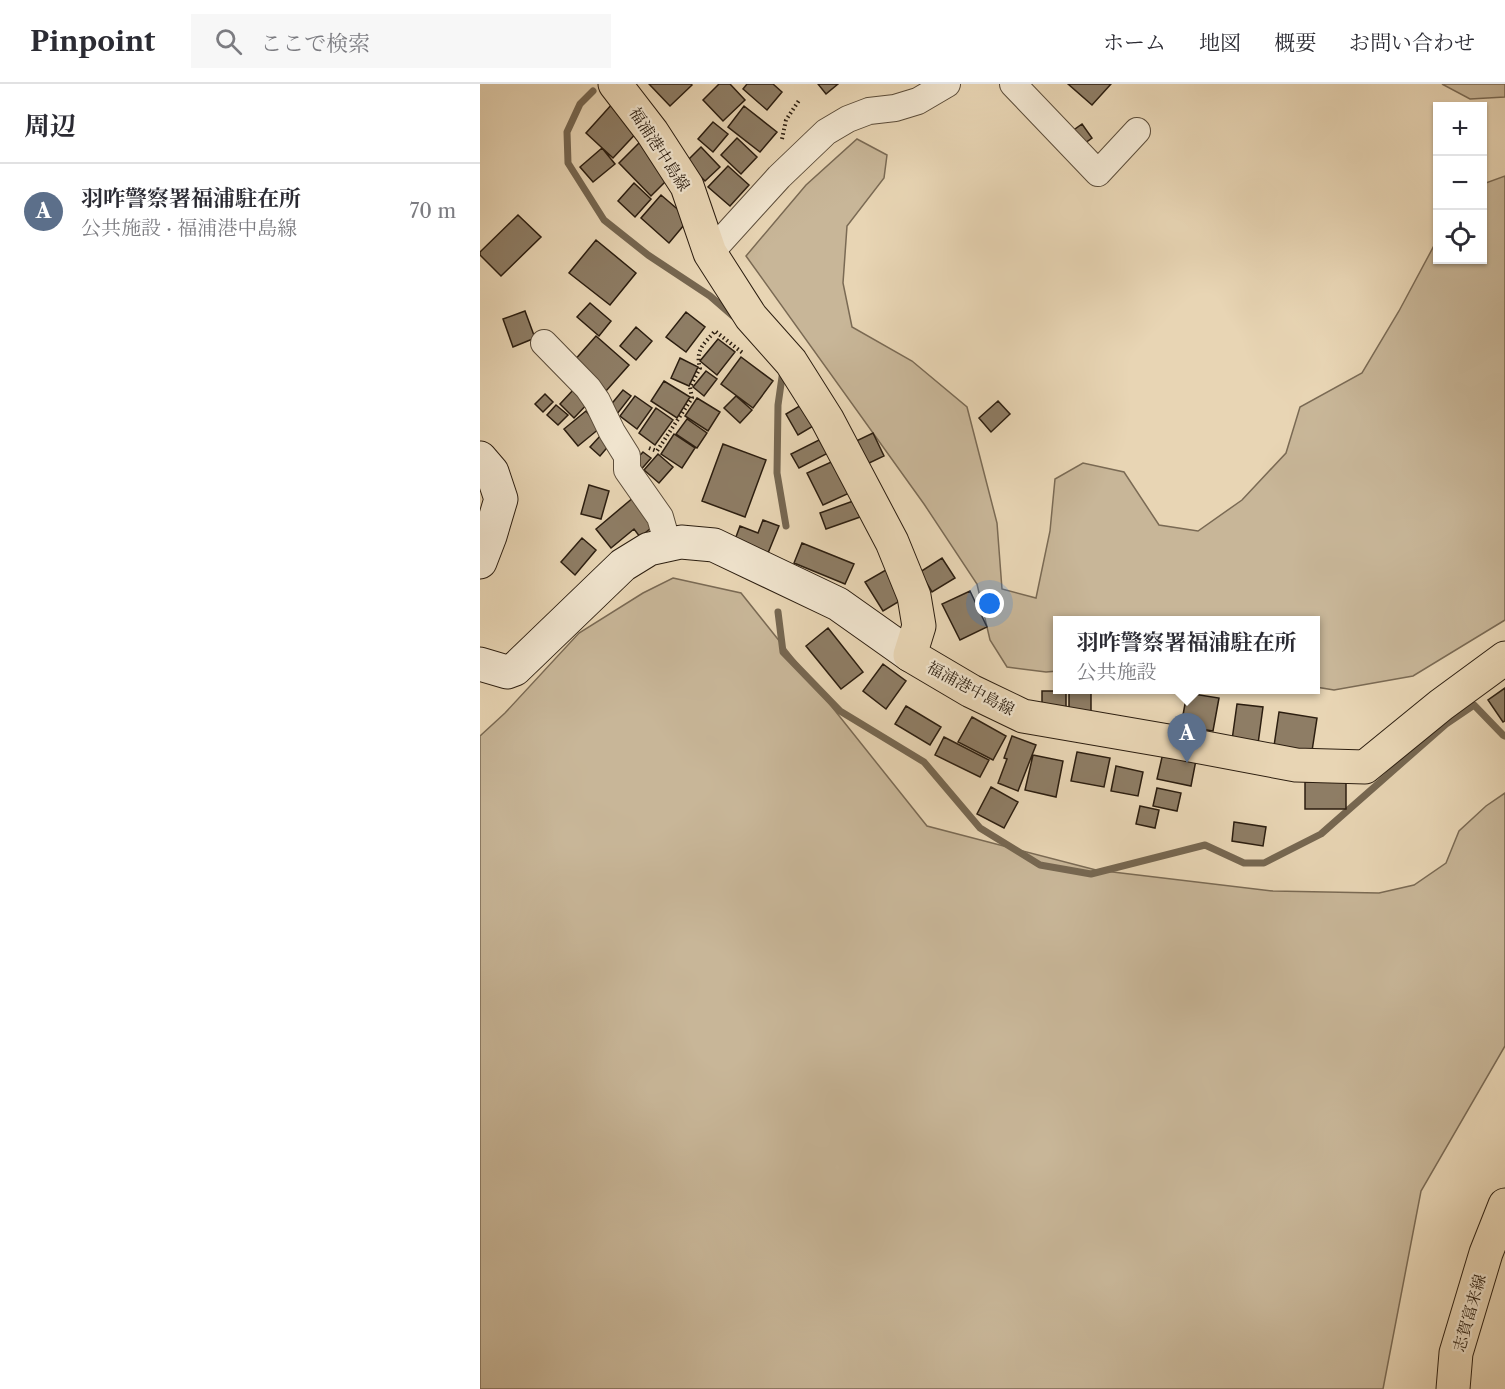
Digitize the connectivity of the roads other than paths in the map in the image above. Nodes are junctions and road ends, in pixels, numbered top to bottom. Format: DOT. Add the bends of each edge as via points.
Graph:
graph roads {
  1 [pos="615,84"];
  2 [pos="947,84"];
  3 [pos="1013,84"];
  4 [pos="1137,131"];
  5 [pos="710,253"];
  6 [pos="544,344"];
  7 [pos="480,458"];
  8 [pos="668,545"];
  9 [pos="480,562"];
  10 [pos="910,655"];
  11 [pos="1505,658"];
  12 [pos="480,664"];
  13 [pos="1505,1205"];
  14 [pos="1452,1389"];
  1 -- 5 [label="main road, 福浦港中島線" via="687,186"];
  2 -- 5 [label="street" via="918,101 869,111 826,132"];
  3 -- 4 [label="street" via="1098,172"];
  5 -- 10 [label="main road, 福浦港中島線" via="751,317 791,362 809,390 892,542 914,596 919,626"];
  6 -- 8 [label="street" via="597,401 627,456 627,470 660,517"];
  7 -- 9 [label="street" via="492,472 501,499"];
  8 -- 10 [label="street" via="681,542 714,546 838,604"];
  8 -- 12 [label="street" via="649,549 623,565 515,669 507,672"];
  10 -- 11 [label="main road, 福浦港中島線" via="971,692 1023,716 1296,765 1365,767"];
  13 -- 14 [label="main road, 志賀富来線" via="1456,1353"];
}
